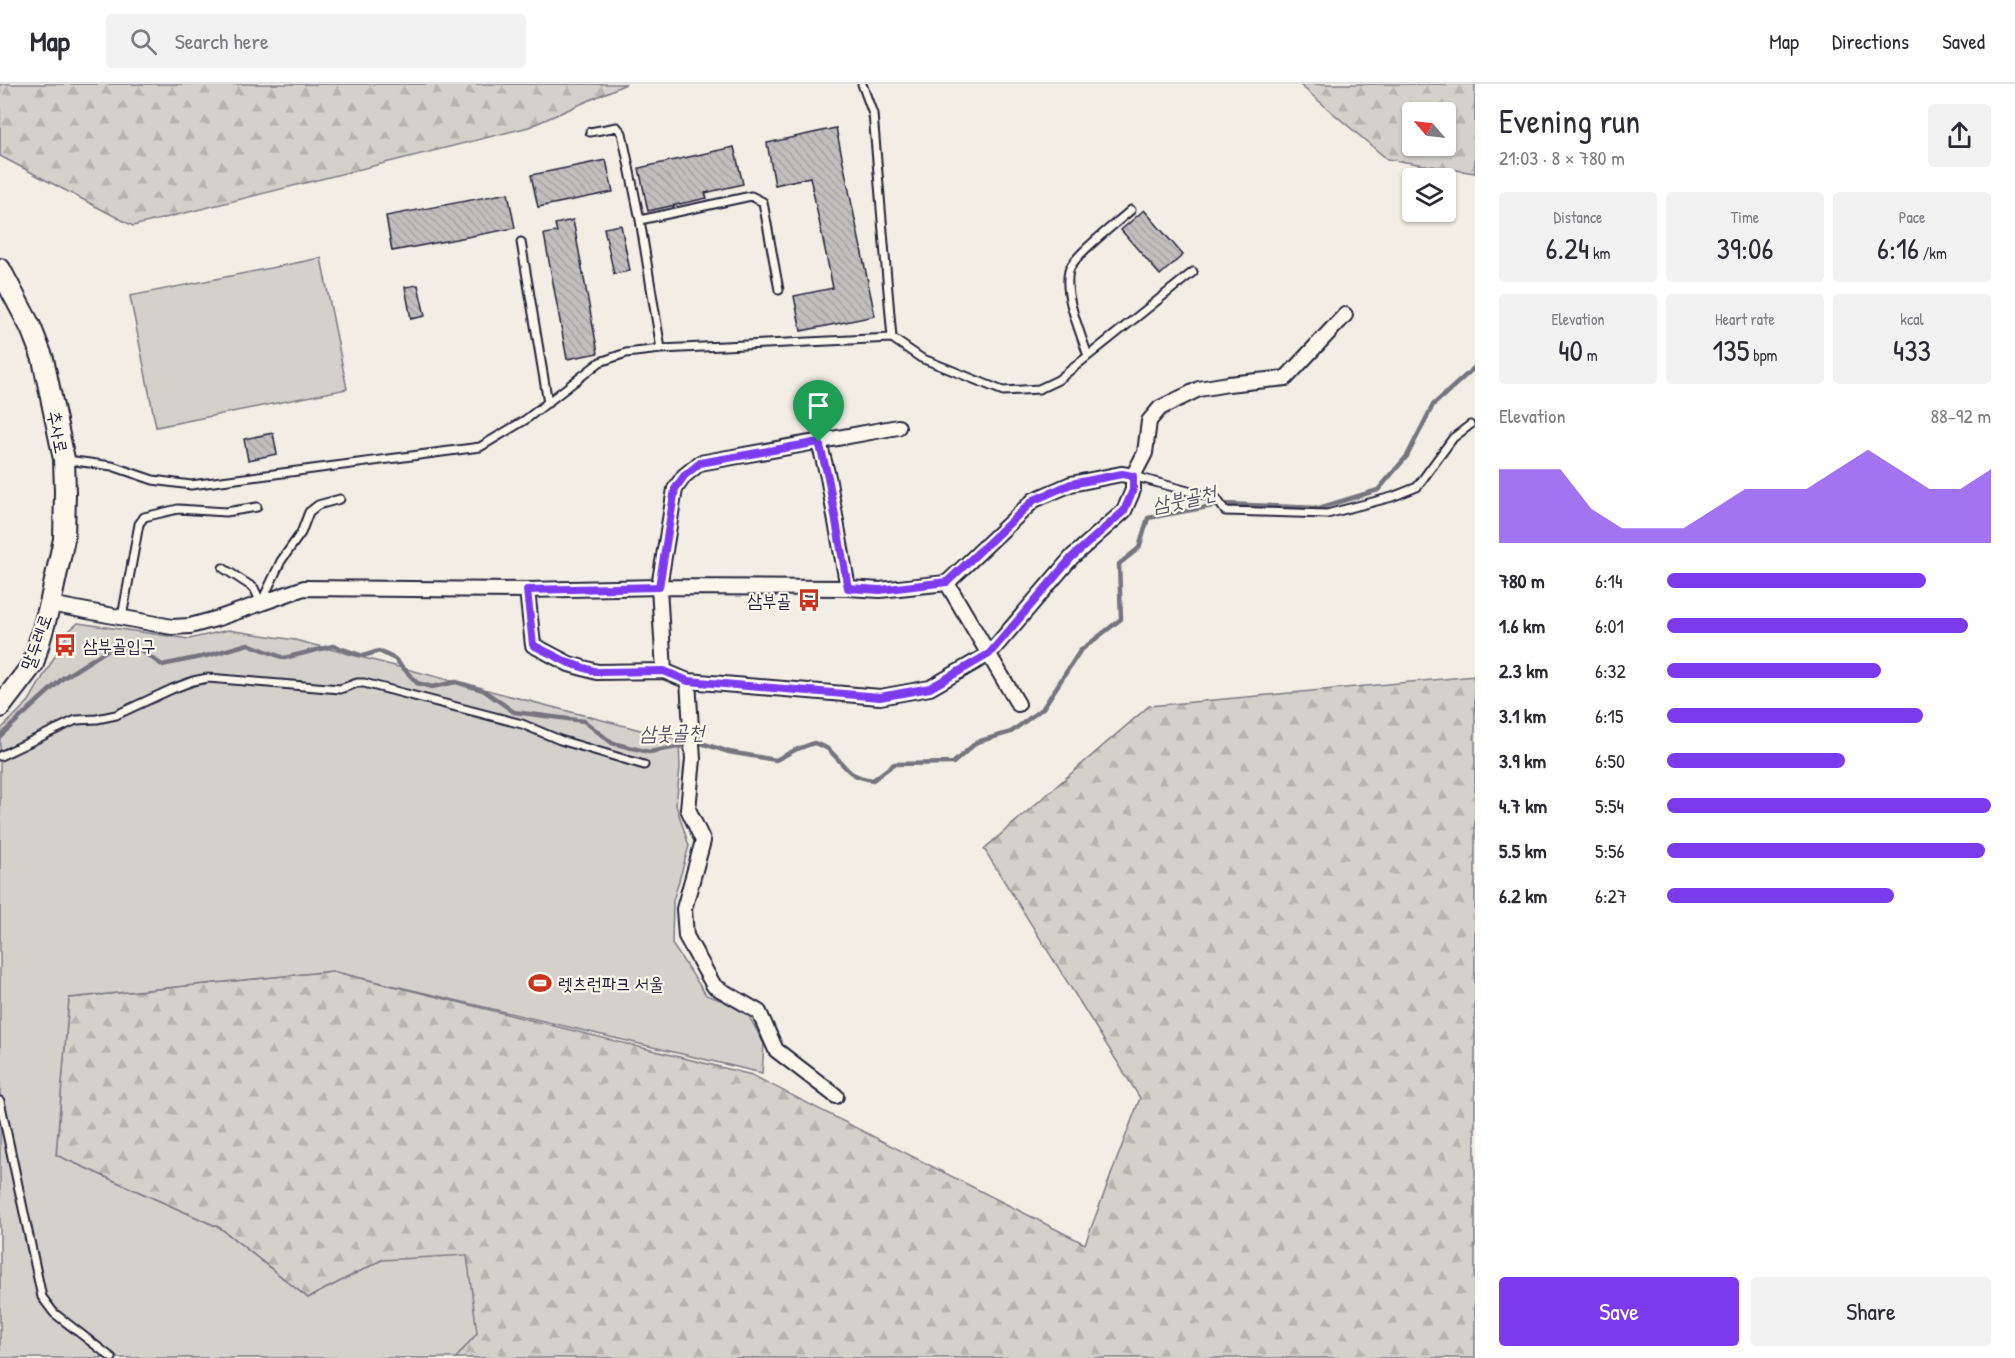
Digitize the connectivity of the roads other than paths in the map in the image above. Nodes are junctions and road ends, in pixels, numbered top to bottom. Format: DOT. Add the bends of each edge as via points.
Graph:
graph roads {
  1 [pos="862,84"];
  2 [pos="590,132"];
  3 [pos="1131,210"];
  4 [pos="640,220"];
  5 [pos="521,242"];
  6 [pos="0,269"];
  7 [pos="1193,272"];
  8 [pos="779,290"];
  9 [pos="1345,315"];
  10 [pos="892,338"];
  11 [pos="661,349"];
  12 [pos="1088,356"];
  13 [pos="548,403"];
  14 [pos="1470,425"];
  15 [pos="898,427"];
  16 [pos="819,442"];
  17 [pos="64,459"];
  18 [pos="1133,476"];
  19 [pos="340,499"];
  20 [pos="257,507"];
  21 [pos="223,568"];
  22 [pos="947,582"];
  23 [pos="659,587"];
  24 [pos="848,588"];
  25 [pos="527,590"];
  26 [pos="261,603"];
  27 [pos="50,604"];
  28 [pos="122,617"];
  29 [pos="989,654"];
  30 [pos="664,671"];
  31 [pos="688,681"];
  32 [pos="1018,704"];
  33 [pos="0,707"];
  34 [pos="0,756"];
  35 [pos="644,765"];
  36 [pos="836,1096"];
  37 [pos="0,1101"];
  38 [pos="112,1358"];
  1 -- 10 [label="lane" via="873,114"];
  2 -- 4 [label="lane" via="617,127 622,133"];
  3 -- 12 [label="lane" via="1075,259 1069,271 1069,294"];
  4 -- 8 [label="lane" via="751,196 763,202"];
  4 -- 11 [label="lane"];
  5 -- 13 [label="lane"];
  6 -- 17 [label="street, 추사로" via="44,359"];
  7 -- 12 [label="lane"];
  9 -- 18 [label="street" via="1286,378 1199,389 1160,408 1149,421 1145,453"];
  10 -- 11 [label="lane"];
  10 -- 12 [label="lane" via="921,358 1003,391 1040,389"];
  11 -- 13 [label="lane" via="626,353 600,362"];
  13 -- 17 [label="lane" via="480,447 191,485"];
  14 -- 18 [label="lane" via="1453,438 1417,487 1327,514 1225,511 1217,499"];
  15 -- 16 [label="street"];
  16 -- 23 [label="street" via="700,463 684,476 675,489"];
  16 -- 24 [label="street"];
  17 -- 27 [label="street, 추사로" via="64,539"];
  18 -- 22 [label="street" via="1122,474 1071,484 1034,500"];
  18 -- 29 [label="street" via="1133,490 1124,511 1072,557"];
  19 -- 26 [label="lane" via="309,512"];
  20 -- 28 [label="lane" via="226,512 178,509 144,517 139,524"];
  21 -- 26 [label="lane" via="254,588"];
  22 -- 24 [label="street" via="880,590"];
  22 -- 29 [label="street"];
  23 -- 24 [label="street"];
  23 -- 25 [label="street"];
  23 -- 30 [label="street"];
  25 -- 26 [label="street" via="304,588"];
  25 -- 30 [label="street" via="533,645 597,672"];
  26 -- 28 [label="street" via="190,626 172,627"];
  27 -- 28 [label="street"];
  27 -- 33 [label="street, 말두레로" via="33,664"];
  29 -- 31 [label="street" via="930,688 880,697"];
  29 -- 32 [label="street"];
  30 -- 31 [label="street"];
  31 -- 36 [label="street" via="693,733 688,809 703,841 684,909 686,936 714,986 759,1012 776,1050"];
  34 -- 35 [label="lane" via="76,720 116,715 172,689 208,678 340,689 364,683 522,724 560,740"];
  37 -- 38 [label="lane" via="42,1296 54,1313"];
}
